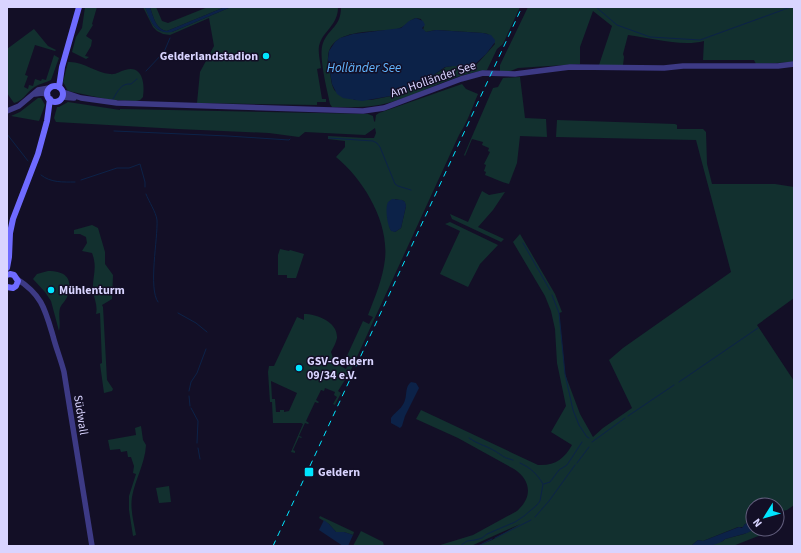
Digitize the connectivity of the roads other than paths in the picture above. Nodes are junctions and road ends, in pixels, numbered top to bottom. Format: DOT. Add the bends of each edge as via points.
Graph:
graph roads {
  1 [pos="79,7"];
  2 [pos="794,64"];
  3 [pos="55,93"];
  4 [pos="7,111"];
  5 [pos="9,257"];
  6 [pos="7,268"];
  7 [pos="13,279"];
  8 [pos="7,287"];
  9 [pos="92,546"];
  1 -- 3 [label="main road"];
  2 -- 3 [label="street, Am Holländer See" via="664,68 570,67 515,74 483,73 384,108 363,111 124,104"];
  3 -- 4 [label="street" via="40,89 19,106"];
  3 -- 5 [label="main road" via="33,170 13,219"];
  5 -- 6 [label="main road"];
  5 -- 7 [label="main road"];
  7 -- 8 [label="main road" via="13,288"];
  7 -- 9 [label="street, Südwall" via="27,285 44,307 62,366"];
}
